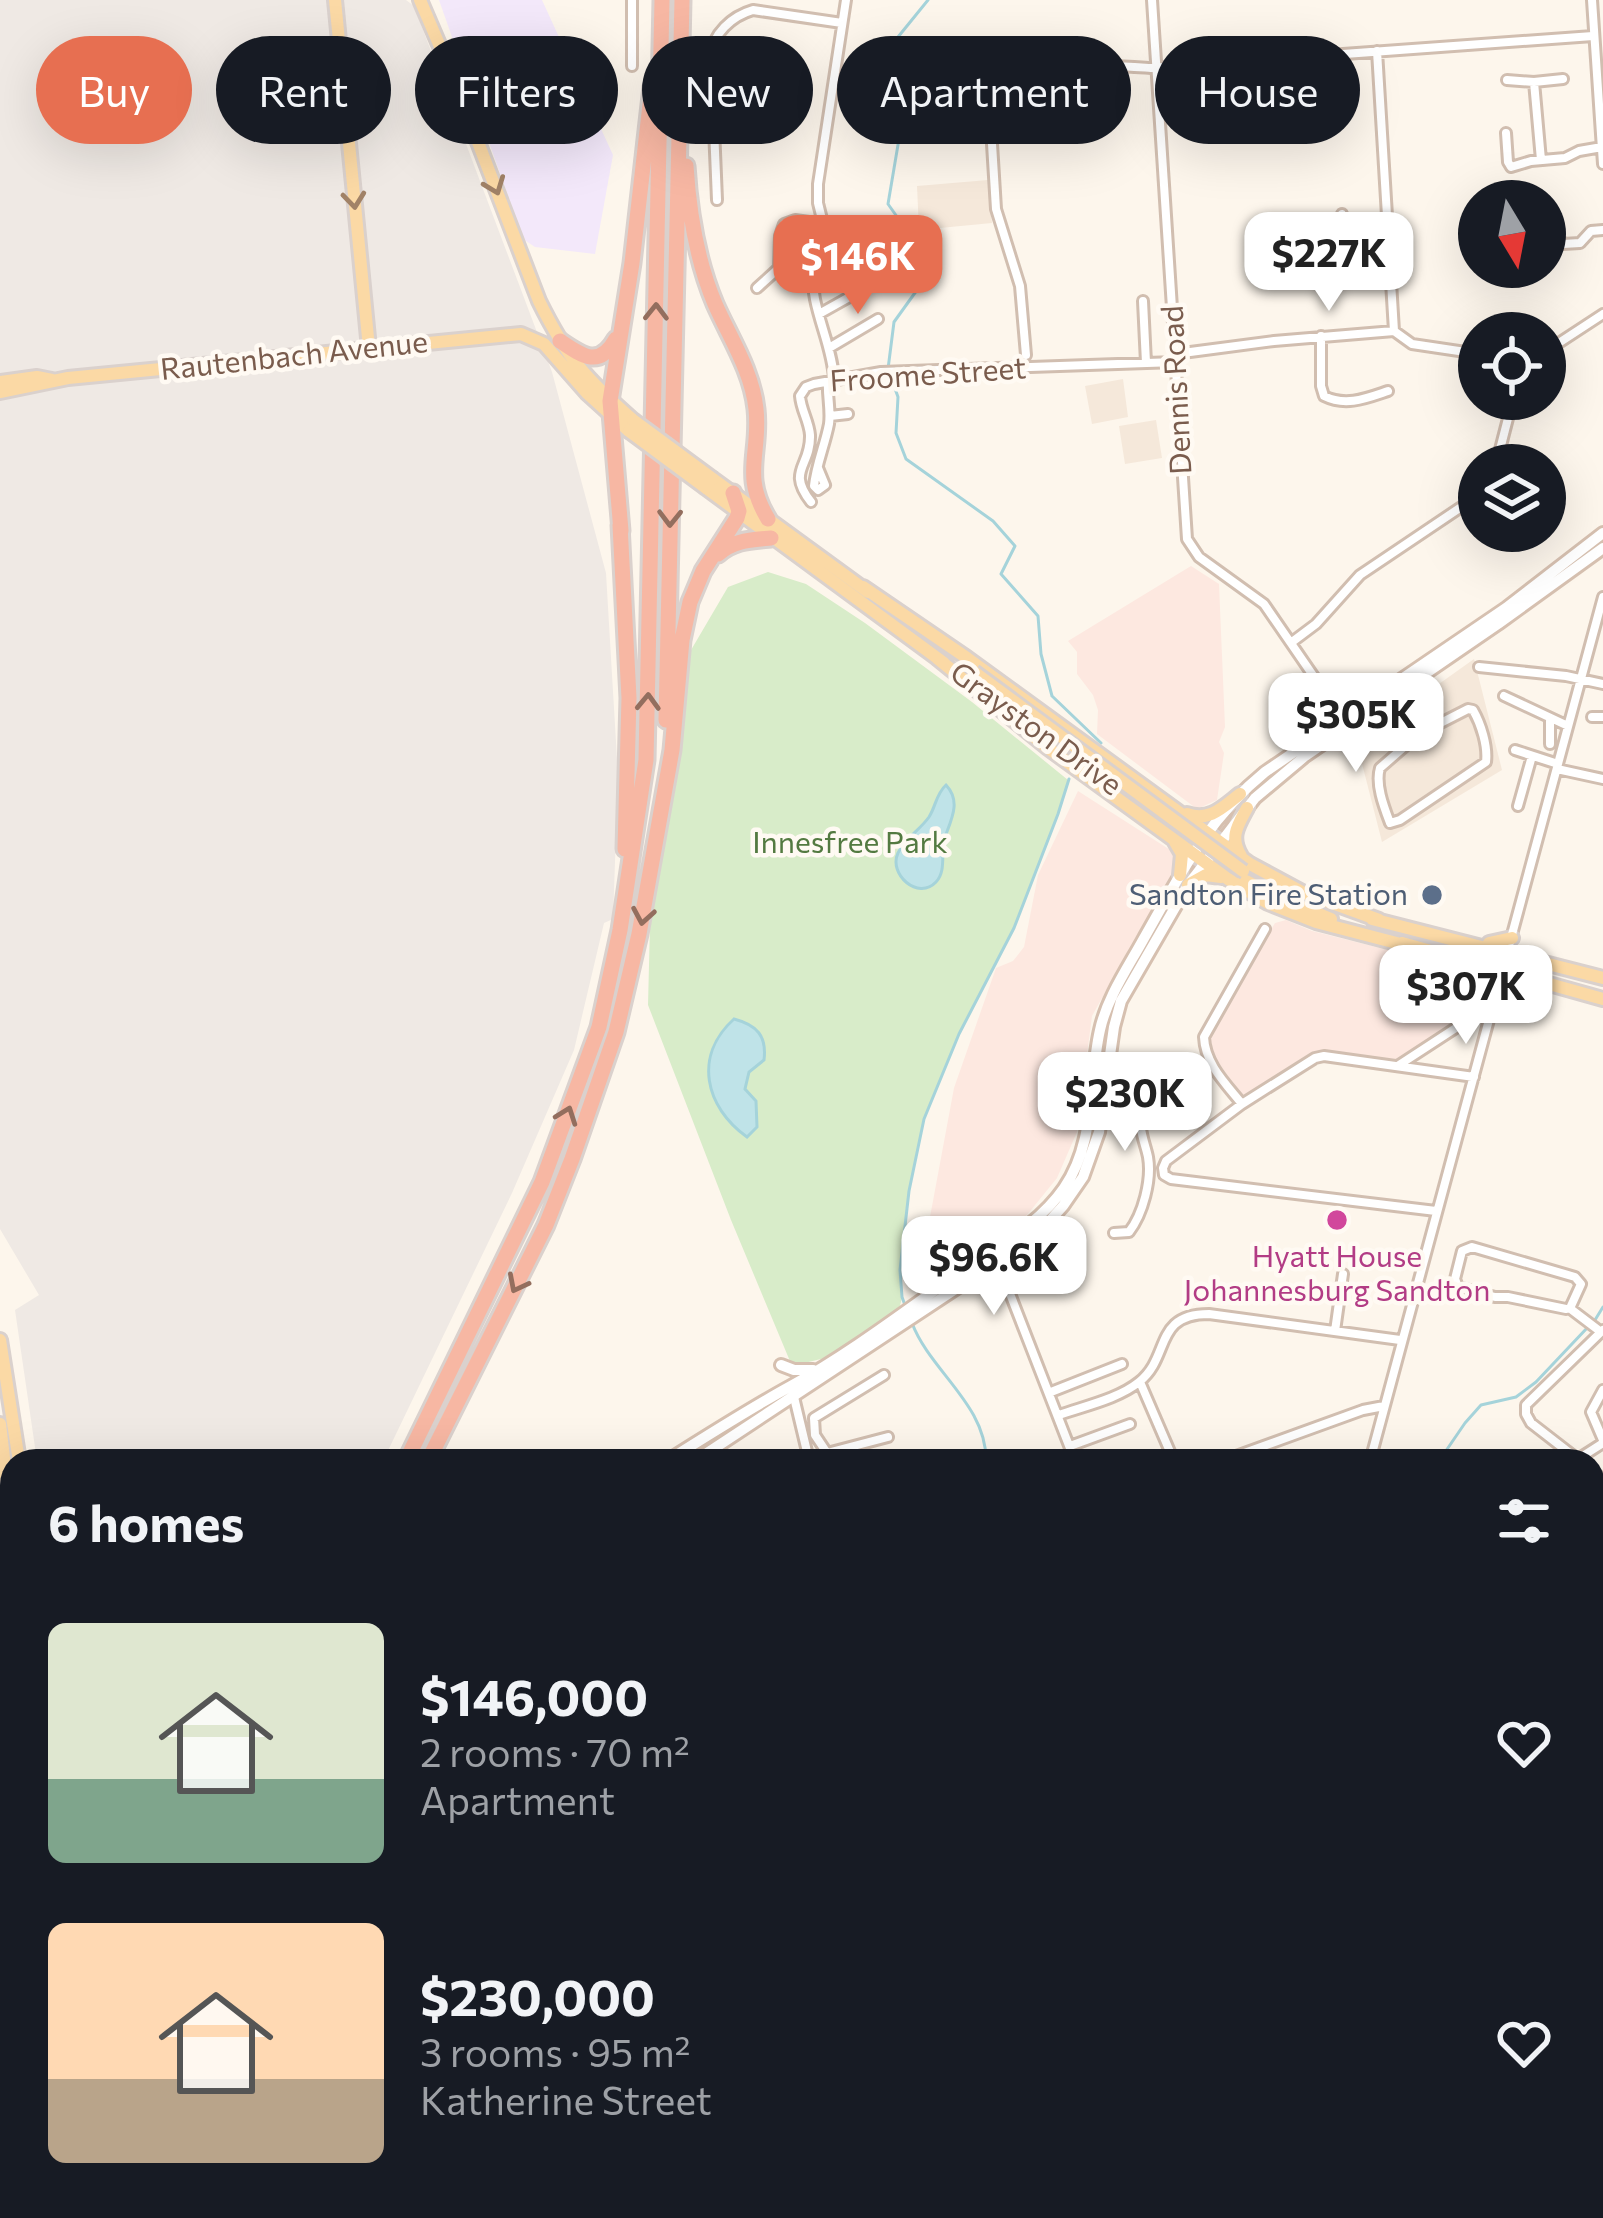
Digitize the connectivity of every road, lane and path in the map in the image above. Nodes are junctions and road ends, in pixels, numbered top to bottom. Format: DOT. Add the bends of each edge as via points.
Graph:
graph roads {
  1 [pos="335,0"];
  2 [pos="420,0"];
  3 [pos="632,0"];
  4 [pos="662,0"];
  5 [pos="682,0"];
  6 [pos="846,0"];
  7 [pos="1152,0"];
  8 [pos="1592,0"];
  9 [pos="842,22"];
  10 [pos="681,36"];
  11 [pos="1593,36"];
  12 [pos="1155,40"];
  13 [pos="1377,51"];
  14 [pos="1360,52"];
  15 [pos="632,66"];
  16 [pos="1155,67"];
  17 [pos="1563,79"];
  18 [pos="1507,80"];
  19 [pos="1534,82"];
  20 [pos="1506,133"];
  21 [pos="679,144"];
  22 [pos="686,144"];
  23 [pos="1162,144"];
  24 [pos="1602,147"];
  25 [pos="1541,160"];
  26 [pos="1603,164"];
  27 [pos="717,200"];
  28 [pos="1342,214"];
  29 [pos="823,224"];
  30 [pos="1387,226"];
  31 [pos="1603,230"];
  32 [pos="1566,244"];
  33 [pos="870,252"];
  34 [pos="831,256"];
  35 [pos="878,281"];
  36 [pos="757,288"];
  37 [pos="539,301"];
  38 [pos="1143,301"];
  39 [pos="819,314"];
  40 [pos="1603,314"];
  41 [pos="878,319"];
  42 [pos="622,326"];
  43 [pos="1394,331"];
  44 [pos="1321,336"];
  45 [pos="535,338"];
  46 [pos="1566,338"];
  47 [pos="560,341"];
  48 [pos="369,348"];
  49 [pos="829,348"];
  50 [pos="1458,351"];
  51 [pos="1026,355"];
  52 [pos="1175,358"];
  53 [pos="1146,363"];
  54 [pos="832,379"];
  55 [pos="53,380"];
  56 [pos="0,382"];
  57 [pos="1388,391"];
  58 [pos="0,392"];
  59 [pos="848,414"];
  60 [pos="830,416"];
  61 [pos="623,419"];
  62 [pos="818,467"];
  63 [pos="752,468"];
  64 [pos="811,502"];
  65 [pos="732,503"];
  66 [pos="1458,509"];
  67 [pos="768,519"];
  68 [pos="1603,533"];
  69 [pos="771,538"];
  70 [pos="1603,548"];
  71 [pos="862,587"];
  72 [pos="1603,597"];
  73 [pos="691,602"];
  74 [pos="1292,642"];
  75 [pos="937,658"];
  76 [pos="1479,667"];
  77 [pos="1581,681"];
  78 [pos="1603,684"];
  79 [pos="1399,692"];
  80 [pos="1504,696"];
  81 [pos="1603,717"];
  82 [pos="1342,718"];
  83 [pos="1550,718"];
  84 [pos="1592,718"];
  85 [pos="1568,726"];
  86 [pos="1420,734"];
  87 [pos="1550,744"];
  88 [pos="1515,750"];
  89 [pos="1532,756"];
  90 [pos="1557,766"];
  91 [pos="1130,778"];
  92 [pos="1603,778"];
  93 [pos="1240,794"];
  94 [pos="662,800"];
  95 [pos="1518,806"];
  96 [pos="1247,808"];
  97 [pos="1206,833"];
  98 [pos="1174,839"];
  99 [pos="1219,842"];
  100 [pos="1199,858"];
  101 [pos="1245,861"];
  102 [pos="1228,879"];
  103 [pos="1184,880"];
  104 [pos="1333,915"];
  105 [pos="1379,920"];
  106 [pos="1264,928"];
  107 [pos="620,930"];
  108 [pos="1408,946"];
  109 [pos="1510,946"];
  110 [pos="1480,965"];
  111 [pos="1502,971"];
  112 [pos="1603,978"];
  113 [pos="1494,999"];
  114 [pos="1603,999"];
  115 [pos="1416,1054"];
  116 [pos="1399,1065"];
  117 [pos="1421,1067"];
  118 [pos="1094,1072"];
  119 [pos="1108,1073"];
  120 [pos="1474,1077"];
  121 [pos="1242,1104"];
  122 [pos="1436,1210"];
  123 [pos="1114,1233"];
  124 [pos="995,1256"];
  125 [pos="1342,1274"];
  126 [pos="1570,1308"];
  127 [pos="898,1321"];
  128 [pos="1597,1328"];
  129 [pos="1334,1331"];
  130 [pos="0,1340"];
  131 [pos="1400,1340"];
  132 [pos="1122,1364"];
  133 [pos="781,1365"];
  134 [pos="815,1370"];
  135 [pos="884,1375"];
  136 [pos="1140,1382"];
  137 [pos="1603,1390"];
  138 [pos="792,1392"];
  139 [pos="1050,1392"];
  140 [pos="1384,1406"];
  141 [pos="1059,1415"];
  142 [pos="1130,1424"];
  143 [pos="887,1437"];
  144 [pos="1603,1442"];
  145 [pos="1070,1446"];
  146 [pos="18,1449"];
  147 [pos="412,1449"];
  148 [pos="434,1449"];
  149 [pos="689,1449"];
  150 [pos="703,1449"];
  151 [pos="712,1449"];
  152 [pos="806,1449"];
  153 [pos="824,1449"];
  154 [pos="842,1449"];
  155 [pos="1071,1449"];
  156 [pos="1169,1449"];
  157 [pos="1255,1449"];
  158 [pos="1373,1449"];
  159 [pos="1565,1449"];
  1 -- 48 [label="main road, one-way"];
  2 -- 37 [label="main road, Grayston Drive, one-way"];
  3 -- 15 [label="street"];
  4 -- 42 [label="highway"];
  107 -- 4 [label="highway, one-way" via="646,760"];
  5 -- 10 [label="highway"];
  6 -- 9 [label="street"];
  7 -- 12 [label="street, Dennis Road"];
  8 -- 11 [label="street"];
  9 -- 27 [label="street" via="753,10 713,40"];
  9 -- 29 [label="street" via="818,184"];
  11 -- 13 [label="street"];
  11 -- 24 [label="street"];
  13 -- 14 [label="street"];
  13 -- 30 [label="street"];
  16 -- 51 [label="street" via="1031,68 991,77 996,209 1022,293"];
  17 -- 19 [label="street"];
  18 -- 19 [label="street"];
  19 -- 25 [label="street"];
  20 -- 25 [label="street" via="1511,167"];
  21 -- 94 [label="highway, one-way"];
  22 -- 63 [label="highway" via="707,284 757,410"];
  23 -- 52 [label="street, Dennis Road"];
  24 -- 25 [label="street"];
  24 -- 26 [label="street"];
  28 -- 30 [label="street" via="1350,227"];
  29 -- 34 [label="street"];
  29 -- 36 [label="street" via="784,224 779,268"];
  30 -- 43 [label="street"];
  31 -- 32 [label="street"];
  33 -- 34 [label="street"];
  34 -- 39 [label="street" via="813,269"];
  35 -- 39 [label="street"];
  37 -- 45 [label="main road"];
  37 -- 47 [label="main road, Grayston Drive"];
  38 -- 53 [label="street"];
  39 -- 49 [label="street"];
  40 -- 46 [label="street"];
  41 -- 49 [label="street"];
  42 -- 47 [label="highway" via="596,358"];
  42 -- 61 [label="highway"];
  43 -- 44 [label="street, Froome Street"];
  43 -- 50 [label="street, Froome Street" via="1412,344"];
  44 -- 52 [label="street, Froome Street"];
  44 -- 57 [label="street" via="1324,396 1360,400"];
  45 -- 48 [label="main road, Rautenbach Avenue"];
  45 -- 61 [label="main road, Grayston Drive"];
  47 -- 61 [label="main road, Grayston Drive"];
  48 -- 55 [label="main road, Rautenbach Avenue"];
  49 -- 54 [label="street"];
  52 -- 53 [label="street, Froome Street"];
  52 -- 74 [label="street, Dennis Road" via="1187,539 1199,557 1262,601"];
  53 -- 54 [label="street, Froome Street"];
  54 -- 60 [label="street"];
  54 -- 64 [label="street, Froome Street" via="800,395 810,439 799,482"];
  55 -- 56 [label="main road"];
  55 -- 58 [label="main road"];
  59 -- 60 [label="street"];
  60 -- 62 [label="street"];
  61 -- 65 [label="main road, Grayston Drive, bridge"];
  61 -- 107 [label="highway" via="617,460 630,745"];
  63 -- 65 [label="highway"];
  63 -- 67 [label="highway"];
  65 -- 67 [label="main road, Grayston Drive"];
  65 -- 69 [label="main road, Grayston Drive"];
  65 -- 73 [label="highway"];
  66 -- 74 [label="street" via="1360,575"];
  67 -- 71 [label="main road, Grayston Drive"];
  68 -- 82 [label="main road"];
  69 -- 73 [label="highway" via="728,545"];
  69 -- 75 [label="main road, Grayston Drive"];
  70 -- 79 [label="main road"];
  71 -- 91 [label="main road"];
  71 -- 104 [label="main road, Grayston Drive, bridge" via="1243,871"];
  72 -- 77 [label="street"];
  73 -- 94 [label="highway"];
  74 -- 82 [label="street, Dennis Road"];
  75 -- 98 [label="main road"];
  75 -- 104 [label="main road, Grayston Drive, bridge" via="1239,878"];
  76 -- 77 [label="street"];
  77 -- 78 [label="street"];
  77 -- 85 [label="street"];
  79 -- 86 [label="street"];
  79 -- 96 [label="main road" via="1297,762"];
  80 -- 83 [label="street"];
  81 -- 84 [label="street"];
  82 -- 93 [label="main road"];
  83 -- 85 [label="street"];
  83 -- 87 [label="street"];
  85 -- 90 [label="street"];
  86 -- 86 [label="street" via="1378,772 1391,823 1487,760 1472,709"];
  88 -- 89 [label="street"];
  89 -- 90 [label="street"];
  89 -- 95 [label="street"];
  90 -- 92 [label="street"];
  90 -- 109 [label="street"];
  91 -- 93 [label="main road" via="1198,817"];
  91 -- 97 [label="main road"];
  93 -- 97 [label="main road"];
  94 -- 148 [label="highway, one-way" via="616,1032 572,1160"];
  96 -- 99 [label="main road"];
  96 -- 101 [label="main road" via="1234,837"];
  97 -- 99 [label="main road"];
  97 -- 100 [label="main road"];
  98 -- 100 [label="main road"];
  98 -- 103 [label="main road"];
  99 -- 100 [label="main road"];
  99 -- 101 [label="main road"];
  100 -- 102 [label="main road"];
  100 -- 103 [label="main road"];
  101 -- 105 [label="main road"];
  102 -- 103 [label="main road"];
  102 -- 108 [label="main road" via="1302,917"];
  103 -- 118 [label="main road" via="1111,998"];
  103 -- 119 [label="main road" via="1121,1001"];
  104 -- 105 [label="main road, Grayston Drive"];
  104 -- 108 [label="main road, Grayston Drive"];
  105 -- 109 [label="main road, Grayston Drive"];
  106 -- 121 [label="street" via="1204,1037 1210,1061"];
  147 -- 107 [label="highway, one-way" via="542,1182 598,1027"];
  108 -- 110 [label="main road, Grayston Drive"];
  109 -- 111 [label="street"];
  109 -- 112 [label="main road, Grayston Drive"];
  110 -- 111 [label="main road, Grayston Drive"];
  110 -- 113 [label="main road"];
  111 -- 113 [label="street"];
  111 -- 114 [label="main road, Grayston Drive"];
  113 -- 115 [label="street"];
  113 -- 120 [label="street"];
  115 -- 116 [label="street"];
  115 -- 117 [label="street"];
  116 -- 117 [label="street"];
  116 -- 121 [label="street" via="1315,1058"];
  117 -- 120 [label="street"];
  118 -- 119 [label="street"];
  118 -- 124 [label="main road" via="1087,1133 1072,1174"];
  119 -- 123 [label="street" via="1138,1089 1149,1165 1134,1225"];
  119 -- 124 [label="main road" via="1083,1177 1045,1226"];
  120 -- 122 [label="street"];
  121 -- 122 [label="street" via="1166,1161 1166,1178"];
  122 -- 131 [label="street"];
  124 -- 127 [label="main road"];
  124 -- 139 [label="street"];
  125 -- 129 [label="street"];
  126 -- 126 [label="street" via="1458,1287 1462,1251 1476,1248 1577,1278"];
  126 -- 128 [label="street"];
  127 -- 134 [label="main road"];
  127 -- 138 [label="main road"];
  128 -- 159 [label="street" via="1526,1405 1532,1423"];
  129 -- 131 [label="street"];
  129 -- 136 [label="street" via="1192,1315 1171,1327"];
  130 -- 146 [label="main road"];
  131 -- 140 [label="street"];
  132 -- 139 [label="street"];
  133 -- 134 [label="main road"];
  134 -- 138 [label="main road"];
  135 -- 153 [label="street" via="814,1418"];
  136 -- 141 [label="street"];
  136 -- 156 [label="street"];
  137 -- 144 [label="street" via="1591,1412"];
  138 -- 149 [label="main road"];
  138 -- 150 [label="main road"];
  138 -- 151 [label="main road"];
  138 -- 152 [label="street"];
  139 -- 141 [label="street"];
  140 -- 157 [label="street"];
  140 -- 158 [label="street"];
  141 -- 145 [label="street"];
  142 -- 145 [label="street"];
  143 -- 154 [label="street"];
  145 -- 155 [label="street"];
}
